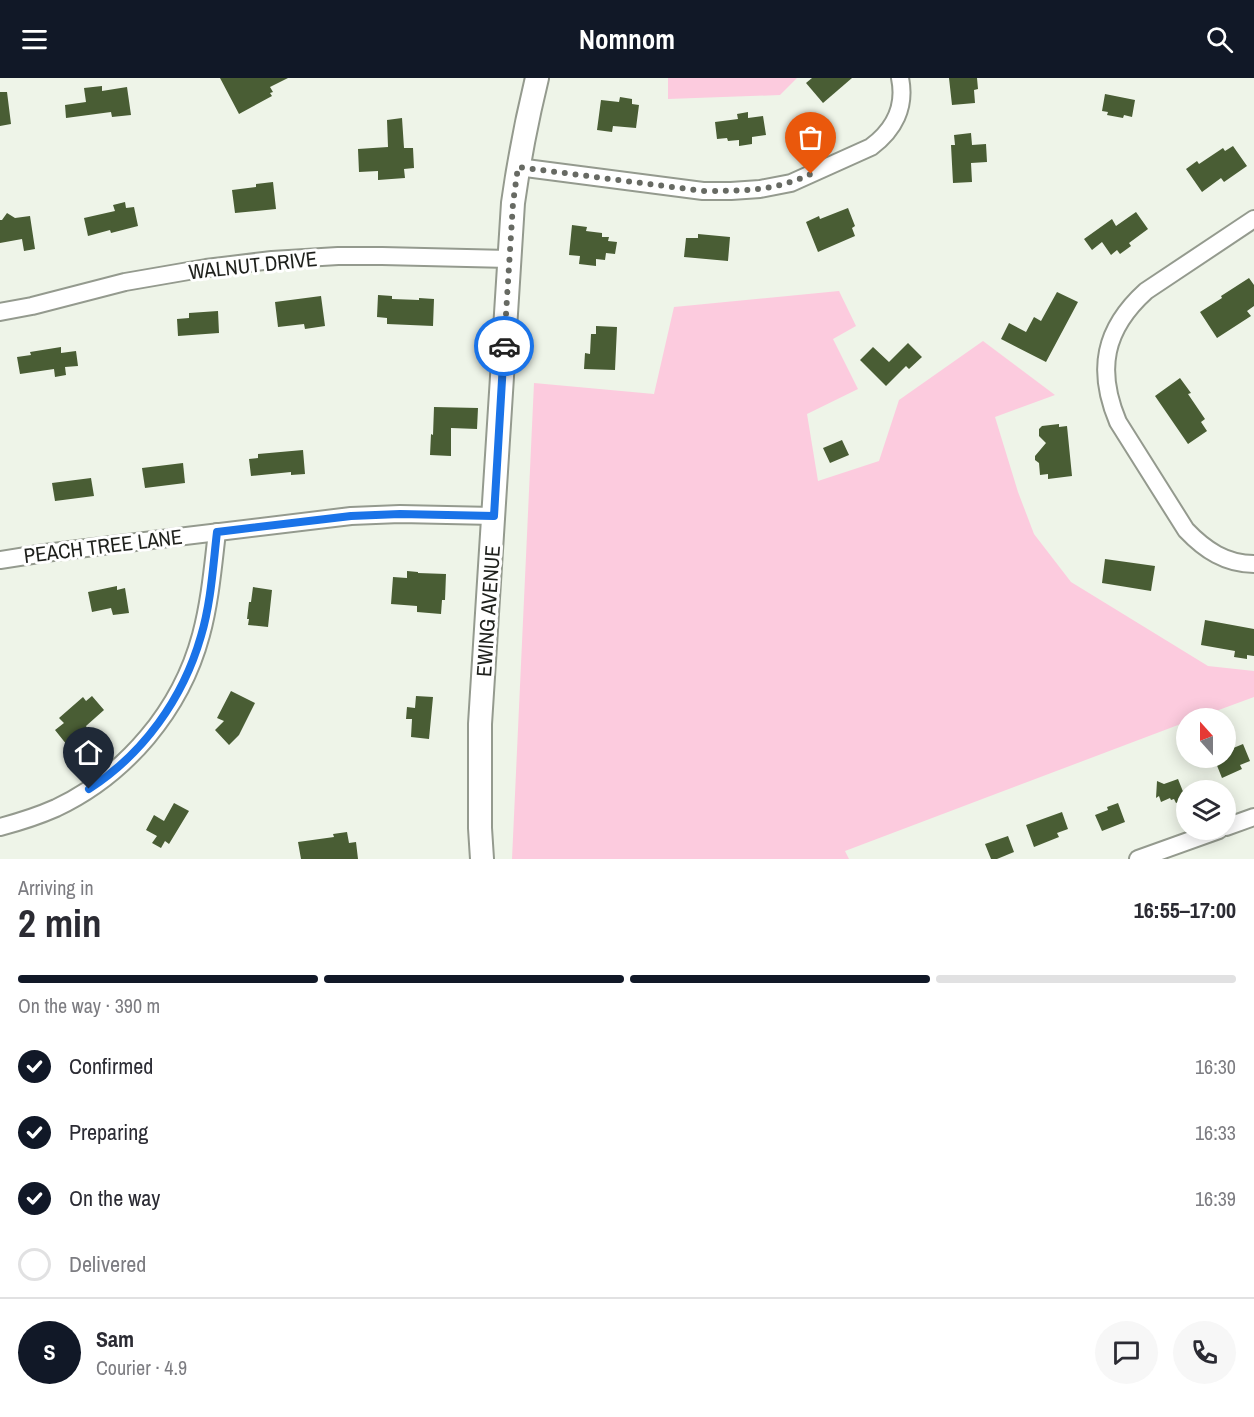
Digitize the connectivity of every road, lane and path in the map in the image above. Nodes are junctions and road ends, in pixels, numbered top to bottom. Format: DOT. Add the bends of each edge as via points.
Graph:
graph roads {
  1 [pos="537,78"];
  2 [pos="900,78"];
  3 [pos="518,167"];
  4 [pos="1254,219"];
  5 [pos="509,259"];
  6 [pos="0,312"];
  7 [pos="494,516"];
  8 [pos="217,532"];
  9 [pos="0,560"];
  10 [pos="1254,564"];
  11 [pos="1254,817"];
  12 [pos="1236,823"];
  13 [pos="0,827"];
  14 [pos="1191,840"];
  15 [pos="482,859"];
  16 [pos="1138,859"];
  1 -- 3 [label="main road, EWING AVENUE"];
  2 -- 3 [label="street" via="898,115 882,139 791,183 760,189 703,191"];
  3 -- 5 [label="main road, EWING AVENUE"];
  4 -- 10 [label="street" via="1133,303 1114,332 1106,364 1111,404 1119,422 1186,530 1213,554"];
  5 -- 6 [label="street, WALNUT DRIVE" via="338,256 272,260 125,282"];
  5 -- 7 [label="main road, EWING AVENUE"];
  7 -- 8 [label="street, PEACH TREE LANE" via="351,516"];
  7 -- 15 [label="main road, EWING AVENUE" via="480,724"];
  8 -- 9 [label="street, PEACH TREE LANE"];
  8 -- 13 [label="street" via="201,636 178,693 163,717 143,743 101,781 56,808"];
  11 -- 12 [label="street"];
  14 -- 16 [label="street"];
}
